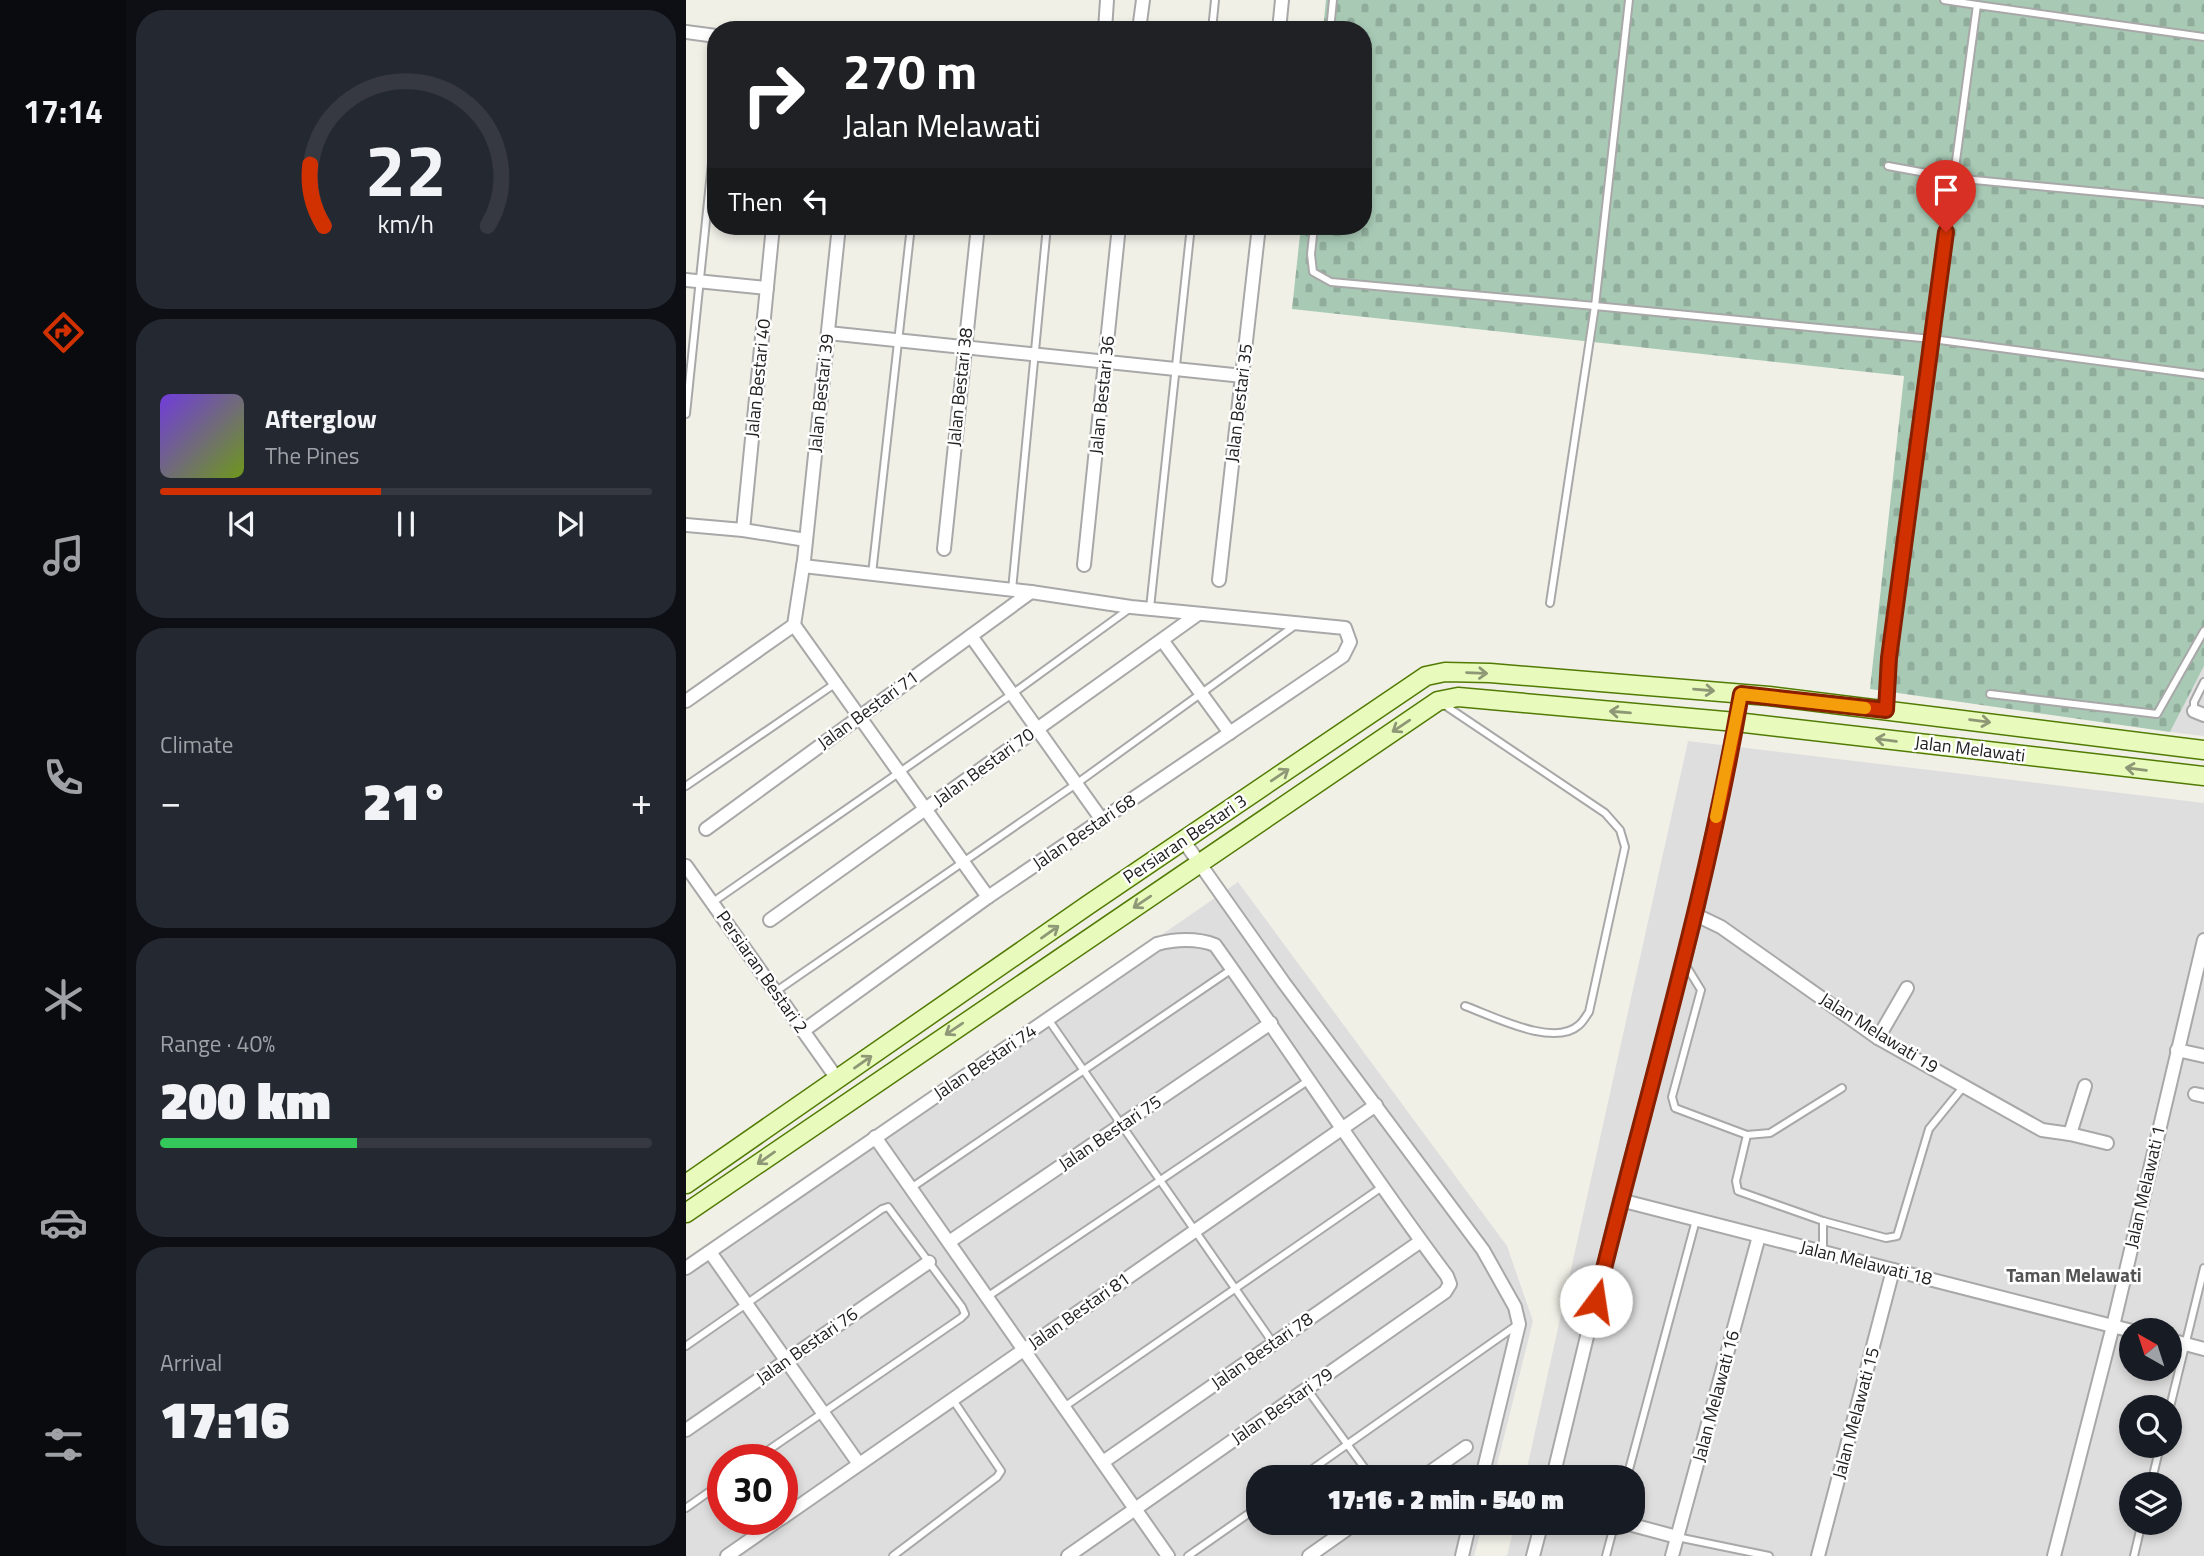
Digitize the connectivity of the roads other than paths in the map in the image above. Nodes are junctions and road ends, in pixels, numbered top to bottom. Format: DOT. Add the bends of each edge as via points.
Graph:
graph roads {
  1 [pos="1107,0"];
  2 [pos="1143,0"];
  3 [pos="1215,0"];
  4 [pos="1282,0"];
  5 [pos="1332,0"];
  6 [pos="1629,0"];
  7 [pos="1944,0"];
  8 [pos="1977,5"];
  9 [pos="1106,21"];
  10 [pos="1140,21"];
  11 [pos="1213,21"];
  12 [pos="1280,21"];
  13 [pos="1331,21"];
  14 [pos="686,33"];
  15 [pos="707,35"];
  16 [pos="2204,37"];
  17 [pos="1888,166"];
  18 [pos="1953,178"];
  19 [pos="2204,202"];
  20 [pos="707,213"];
  21 [pos="772,235"];
  22 [pos="838,235"];
  23 [pos="910,235"];
  24 [pos="977,235"];
  25 [pos="1046,235"];
  26 [pos="1118,235"];
  27 [pos="1190,235"];
  28 [pos="1258,235"];
  29 [pos="1313,235"];
  30 [pos="686,280"];
  31 [pos="700,282"];
  32 [pos="767,288"];
  33 [pos="1595,306"];
  34 [pos="828,334"];
  35 [pos="1932,340"];
  36 [pos="898,341"];
  37 [pos="964,347"];
  38 [pos="1035,355"];
  39 [pos="1106,362"];
  40 [pos="1175,369"];
  41 [pos="2204,375"];
  42 [pos="1243,376"];
  43 [pos="686,414"];
  44 [pos="686,524"];
  45 [pos="743,530"];
  46 [pos="806,540"];
  47 [pos="944,549"];
  48 [pos="804,563"];
  49 [pos="1084,565"];
  50 [pos="872,574"];
  51 [pos="1219,580"];
  52 [pos="1012,590"];
  53 [pos="1031,592"];
  54 [pos="1550,603"];
  55 [pos="1131,607"];
  56 [pos="1150,608"];
  57 [pos="1198,614"];
  58 [pos="1298,623"];
  59 [pos="794,625"];
  60 [pos="2204,631"];
  61 [pos="971,636"];
  62 [pos="1162,640"];
  63 [pos="2204,682"];
  64 [pos="836,683"];
  65 [pos="1013,694"];
  66 [pos="1741,694"];
  67 [pos="1990,694"];
  68 [pos="1202,695"];
  69 [pos="686,701"];
  70 [pos="1438,701"];
  71 [pos="1886,710"];
  72 [pos="2199,713"];
  73 [pos="860,717"];
  74 [pos="1736,722"];
  75 [pos="1037,729"];
  76 [pos="1230,733"];
  77 [pos="2204,750"];
  78 [pos="899,773"];
  79 [pos="2204,776"];
  80 [pos="1076,784"];
  81 [pos="686,786"];
  82 [pos="925,809"];
  83 [pos="1102,820"];
  84 [pos="706,829"];
  85 [pos="1183,840"];
  86 [pos="964,862"];
  87 [pos="1199,863"];
  88 [pos="686,866"];
  89 [pos="988,897"];
  90 [pos="713,902"];
  91 [pos="1696,915"];
  92 [pos="770,920"];
  93 [pos="2204,940"];
  94 [pos="1684,963"];
  95 [pos="1232,969"];
  96 [pos="1907,988"];
  97 [pos="775,992"];
  98 [pos="1465,1006"];
  99 [pos="1048,1019"];
  100 [pos="1271,1023"];
  101 [pos="803,1031"];
  102 [pos="1878,1038"];
  103 [pos="2177,1050"];
  104 [pos="2204,1056"];
  105 [pos="1084,1071"];
  106 [pos="838,1080"];
  107 [pos="1309,1080"];
  108 [pos="1964,1086"];
  109 [pos="2085,1086"];
  110 [pos="1842,1088"];
  111 [pos="1376,1105"];
  112 [pos="1121,1125"];
  113 [pos="1342,1129"];
  114 [pos="2070,1133"];
  115 [pos="1747,1135"];
  116 [pos="875,1137"];
  117 [pos="2106,1143"];
  118 [pos="1160,1181"];
  119 [pos="686,1184"];
  120 [pos="1382,1187"];
  121 [pos="911,1188"];
  122 [pos="1620,1200"];
  123 [pos="686,1213"];
  124 [pos="1696,1220"];
  125 [pos="1823,1221"];
  126 [pos="1194,1230"];
  127 [pos="1759,1236"];
  128 [pos="1421,1241"];
  129 [pos="949,1242"];
  130 [pos="709,1252"];
  131 [pos="1823,1253"];
  132 [pos="929,1262"];
  133 [pos="686,1268"];
  134 [pos="2204,1268"];
  135 [pos="1893,1270"];
  136 [pos="1234,1288"];
  137 [pos="987,1297"];
  138 [pos="746,1305"];
  139 [pos="1519,1324"];
  140 [pos="2113,1326"];
  141 [pos="2119,1328"];
  142 [pos="1273,1343"];
  143 [pos="2182,1343"];
  144 [pos="2185,1344"];
  145 [pos="686,1346"];
  146 [pos="1023,1349"];
  147 [pos="2204,1349"];
  148 [pos="786,1360"];
  149 [pos="1307,1389"];
  150 [pos="2172,1395"];
  151 [pos="952,1398"];
  152 [pos="1064,1407"];
  153 [pos="822,1412"];
  154 [pos="686,1430"];
  155 [pos="777,1444"];
  156 [pos="1347,1445"];
  157 [pos="1465,1447"];
  158 [pos="1103,1462"];
  159 [pos="859,1464"];
  160 [pos="1318,1465"];
  161 [pos="1362,1465"];
  162 [pos="1440,1465"];
  163 [pos="1485,1465"];
  164 [pos="1556,1465"];
  165 [pos="1630,1465"];
  166 [pos="707,1493"];
  167 [pos="798,1506"];
  168 [pos="686,1508"];
  169 [pos="1135,1509"];
  170 [pos="1246,1515"];
  171 [pos="1645,1528"];
  172 [pos="757,1535"];
  173 [pos="1339,1535"];
  174 [pos="1467,1535"];
  175 [pos="1539,1535"];
  176 [pos="1612,1535"];
  177 [pos="2139,1535"];
  178 [pos="1677,1537"];
  179 [pos="1744,1553"];
  180 [pos="727,1556"];
  181 [pos="893,1556"];
  182 [pos="1068,1556"];
  183 [pos="1168,1556"];
  184 [pos="1188,1556"];
  185 [pos="1309,1556"];
  186 [pos="1462,1556"];
  187 [pos="1533,1556"];
  188 [pos="1606,1556"];
  189 [pos="1672,1556"];
  190 [pos="1769,1556"];
  191 [pos="1818,1556"];
  192 [pos="2054,1556"];
  193 [pos="2134,1556"];
  1 -- 9 [label="street"];
  2 -- 10 [label="street"];
  3 -- 11 [label="lane"];
  4 -- 12 [label="street"];
  5 -- 13 [label="lane"];
  6 -- 33 [label="lane"];
  7 -- 8 [label="lane"];
  8 -- 16 [label="lane"];
  8 -- 18 [label="lane"];
  14 -- 15 [label="street"];
  17 -- 18 [label="lane"];
  18 -- 19 [label="lane"];
  18 -- 35 [label="lane"];
  20 -- 31 [label="lane"];
  21 -- 32 [label="street, Jalan Bestari 40"];
  22 -- 34 [label="street, Jalan Bestari 39"];
  23 -- 36 [label="lane"];
  24 -- 37 [label="street, Jalan Bestari 38"];
  25 -- 38 [label="lane"];
  26 -- 39 [label="street, Jalan Bestari 36"];
  27 -- 40 [label="lane"];
  28 -- 42 [label="street, Jalan Bestari 35"];
  29 -- 33 [label="lane" via="1314,272 1331,282"];
  30 -- 31 [label="street"];
  31 -- 32 [label="street"];
  31 -- 43 [label="lane"];
  32 -- 45 [label="street, Jalan Bestari 40"];
  33 -- 35 [label="lane"];
  33 -- 54 [label="lane"];
  34 -- 36 [label="street"];
  34 -- 46 [label="street, Jalan Bestari 39"];
  35 -- 41 [label="lane"];
  35 -- 71 [label="lane"];
  36 -- 37 [label="street"];
  36 -- 50 [label="lane"];
  37 -- 38 [label="street"];
  37 -- 47 [label="street, Jalan Bestari 38"];
  38 -- 39 [label="street"];
  38 -- 52 [label="lane"];
  39 -- 40 [label="street"];
  39 -- 49 [label="street, Jalan Bestari 36"];
  40 -- 42 [label="street"];
  40 -- 56 [label="lane"];
  42 -- 51 [label="street, Jalan Bestari 35"];
  44 -- 45 [label="street"];
  45 -- 46 [label="street"];
  46 -- 48 [label="street, Jalan Bestari 39"];
  48 -- 50 [label="street"];
  48 -- 59 [label="street, Jalan Bestari 39"];
  50 -- 52 [label="street"];
  52 -- 53 [label="street"];
  53 -- 55 [label="street"];
  53 -- 61 [label="street, Jalan Bestari 71"];
  55 -- 56 [label="street"];
  55 -- 65 [label="lane"];
  56 -- 57 [label="street"];
  57 -- 58 [label="street"];
  57 -- 62 [label="street, Jalan Bestari 70"];
  58 -- 68 [label="lane"];
  58 -- 76 [label="street, Jalan Bestari 68" via="1345,628 1350,642 1343,656"];
  59 -- 64 [label="street"];
  59 -- 69 [label="street"];
  60 -- 67 [label="lane" via="2157,714"];
  61 -- 65 [label="street"];
  61 -- 73 [label="street, Jalan Bestari 71"];
  62 -- 68 [label="street"];
  62 -- 75 [label="street, Jalan Bestari 70"];
  63 -- 72 [label="lane" via="2194,702"];
  64 -- 73 [label="street"];
  64 -- 81 [label="lane"];
  65 -- 75 [label="street"];
  65 -- 78 [label="lane"];
  66 -- 71 [label="street, Jalan Melawati"];
  66 -- 74 [label="street"];
  85 -- 66 [label="street, Persiaran Bestari 3, one-way" via="1426,676 1490,673"];
  68 -- 76 [label="street"];
  68 -- 80 [label="lane"];
  74 -- 70 [label="street, Persiaran Bestari 3, one-way" via="1458,697"];
  70 -- 87 [label="street, Persiaran Bestari 3, one-way"];
  70 -- 98 [label="lane" via="1605,813 1625,847 1589,1012 1578,1027 1541,1034"];
  71 -- 77 [label="street, Jalan Melawati, one-way"];
  73 -- 78 [label="street"];
  73 -- 84 [label="street, Jalan Bestari 71"];
  79 -- 74 [label="street, Jalan Melawati, one-way"];
  74 -- 91 [label="street"];
  75 -- 80 [label="street"];
  75 -- 82 [label="street, Jalan Bestari 70"];
  76 -- 83 [label="street, Jalan Bestari 68"];
  78 -- 82 [label="street"];
  78 -- 90 [label="lane"];
  80 -- 83 [label="street"];
  80 -- 86 [label="lane"];
  82 -- 86 [label="street"];
  82 -- 92 [label="street, Jalan Bestari 70"];
  83 -- 89 [label="street, Jalan Bestari 68"];
  85 -- 87 [label="street"];
  106 -- 85 [label="street, Persiaran Bestari 3, one-way"];
  86 -- 89 [label="street"];
  86 -- 97 [label="lane"];
  87 -- 111 [label="street"];
  87 -- 123 [label="street, Persiaran Bestari 3, one-way"];
  88 -- 90 [label="street, Persiaran Bestari 2"];
  89 -- 101 [label="street, Jalan Bestari 68"];
  90 -- 97 [label="street, Persiaran Bestari 2"];
  91 -- 94 [label="street"];
  91 -- 102 [label="street, Jalan Melawati 19" via="1721,927"];
  93 -- 103 [label="street, Jalan Melawati 1"];
  94 -- 115 [label="lane" via="1701,990 1672,1103 1680,1111"];
  94 -- 122 [label="street"];
  95 -- 99 [label="street, Jalan Bestari 74" via="1215,945 1168,941"];
  95 -- 100 [label="street, Jalan Bestari 74"];
  95 -- 105 [label="lane"];
  96 -- 102 [label="street"];
  97 -- 101 [label="street, Persiaran Bestari 2"];
  99 -- 105 [label="lane"];
  99 -- 116 [label="street, Jalan Bestari 74"];
  100 -- 107 [label="street, Jalan Bestari 74"];
  100 -- 112 [label="street, Jalan Bestari 75"];
  101 -- 106 [label="street, Persiaran Bestari 2"];
  102 -- 108 [label="street, Jalan Melawati 19"];
  103 -- 104 [label="street"];
  103 -- 140 [label="street, Jalan Melawati 1"];
  105 -- 112 [label="lane"];
  105 -- 121 [label="lane"];
  106 -- 119 [label="street, Persiaran Bestari 3"];
  107 -- 113 [label="street, Jalan Bestari 74"];
  107 -- 118 [label="lane"];
  108 -- 114 [label="street, Jalan Melawati 19" via="2042,1130"];
  108 -- 125 [label="lane" via="1929,1129 1897,1236 1886,1238"];
  109 -- 114 [label="street"];
  110 -- 115 [label="lane" via="1770,1133"];
  111 -- 113 [label="street, Jalan Bestari 81"];
  111 -- 139 [label="street" via="1483,1250 1516,1307"];
  112 -- 118 [label="lane"];
  112 -- 129 [label="street, Jalan Bestari 75"];
  113 -- 120 [label="street, Jalan Bestari 79"];
  113 -- 126 [label="street, Jalan Bestari 81"];
  114 -- 117 [label="street, Jalan Melawati 19"];
  115 -- 125 [label="lane" via="1736,1181 1738,1191"];
  116 -- 121 [label="street"];
  116 -- 130 [label="street, Jalan Bestari 74"];
  118 -- 126 [label="lane"];
  118 -- 137 [label="lane"];
  120 -- 128 [label="street, Jalan Bestari 79"];
  120 -- 136 [label="lane"];
  121 -- 129 [label="street"];
  122 -- 124 [label="street, Jalan Melawati 18"];
  122 -- 164 [label="street"];
  124 -- 127 [label="street, Jalan Melawati 18"];
  124 -- 165 [label="lane"];
  125 -- 131 [label="lane"];
  126 -- 136 [label="lane"];
  126 -- 146 [label="street, Jalan Bestari 81"];
  127 -- 131 [label="street, Jalan Melawati 18"];
  127 -- 178 [label="street, Jalan Melawati 16"];
  128 -- 142 [label="street, Jalan Bestari 78"];
  128 -- 149 [label="street, Jalan Bestari 79" via="1447,1276 1450,1284 1445,1292"];
  129 -- 137 [label="street"];
  130 -- 133 [label="street, Jalan Bestari 74"];
  130 -- 138 [label="street"];
  131 -- 135 [label="street, Jalan Melawati 18"];
  132 -- 138 [label="lane" via="893,1212 882,1209"];
  132 -- 148 [label="street, Jalan Bestari 76"];
  132 -- 153 [label="lane" via="965,1314"];
  134 -- 144 [label="lane"];
  135 -- 140 [label="street, Jalan Melawati 18"];
  135 -- 191 [label="street, Jalan Melawati 15"];
  136 -- 142 [label="lane"];
  136 -- 152 [label="lane"];
  137 -- 146 [label="street"];
  138 -- 145 [label="lane"];
  138 -- 148 [label="street"];
  139 -- 156 [label="lane"];
  139 -- 163 [label="street"];
  140 -- 141 [label="street, Jalan Melawati 18"];
  140 -- 192 [label="street, Jalan Melawati 1"];
  142 -- 158 [label="street, Jalan Bestari 78"];
  143 -- 144 [label="street"];
  144 -- 147 [label="street"];
  144 -- 150 [label="lane"];
  146 -- 151 [label="street, Jalan Bestari 81"];
  146 -- 152 [label="street"];
  148 -- 153 [label="street"];
  148 -- 154 [label="street, Jalan Bestari 76"];
  149 -- 156 [label="lane"];
  149 -- 169 [label="street, Jalan Bestari 79"];
  151 -- 159 [label="street, Jalan Bestari 81"];
  151 -- 181 [label="lane" via="1001,1471"];
  152 -- 158 [label="street"];
  153 -- 155 [label="lane"];
  153 -- 159 [label="street"];
  156 -- 160 [label="lane"];
  156 -- 161 [label="lane"];
  157 -- 162 [label="street"];
  158 -- 169 [label="street"];
  159 -- 167 [label="street, Jalan Bestari 81"];
  166 -- 168 [label="lane"];
  169 -- 182 [label="street, Jalan Bestari 79"];
  169 -- 183 [label="street"];
  170 -- 184 [label="lane"];
  171 -- 178 [label="street"];
  172 -- 180 [label="street, Jalan Bestari 81"];
  173 -- 185 [label="street"];
  174 -- 186 [label="street"];
  175 -- 187 [label="street"];
  176 -- 188 [label="lane"];
  177 -- 193 [label="lane"];
  178 -- 179 [label="lane"];
  178 -- 189 [label="street, Jalan Melawati 16"];
  179 -- 190 [label="lane"];
}
